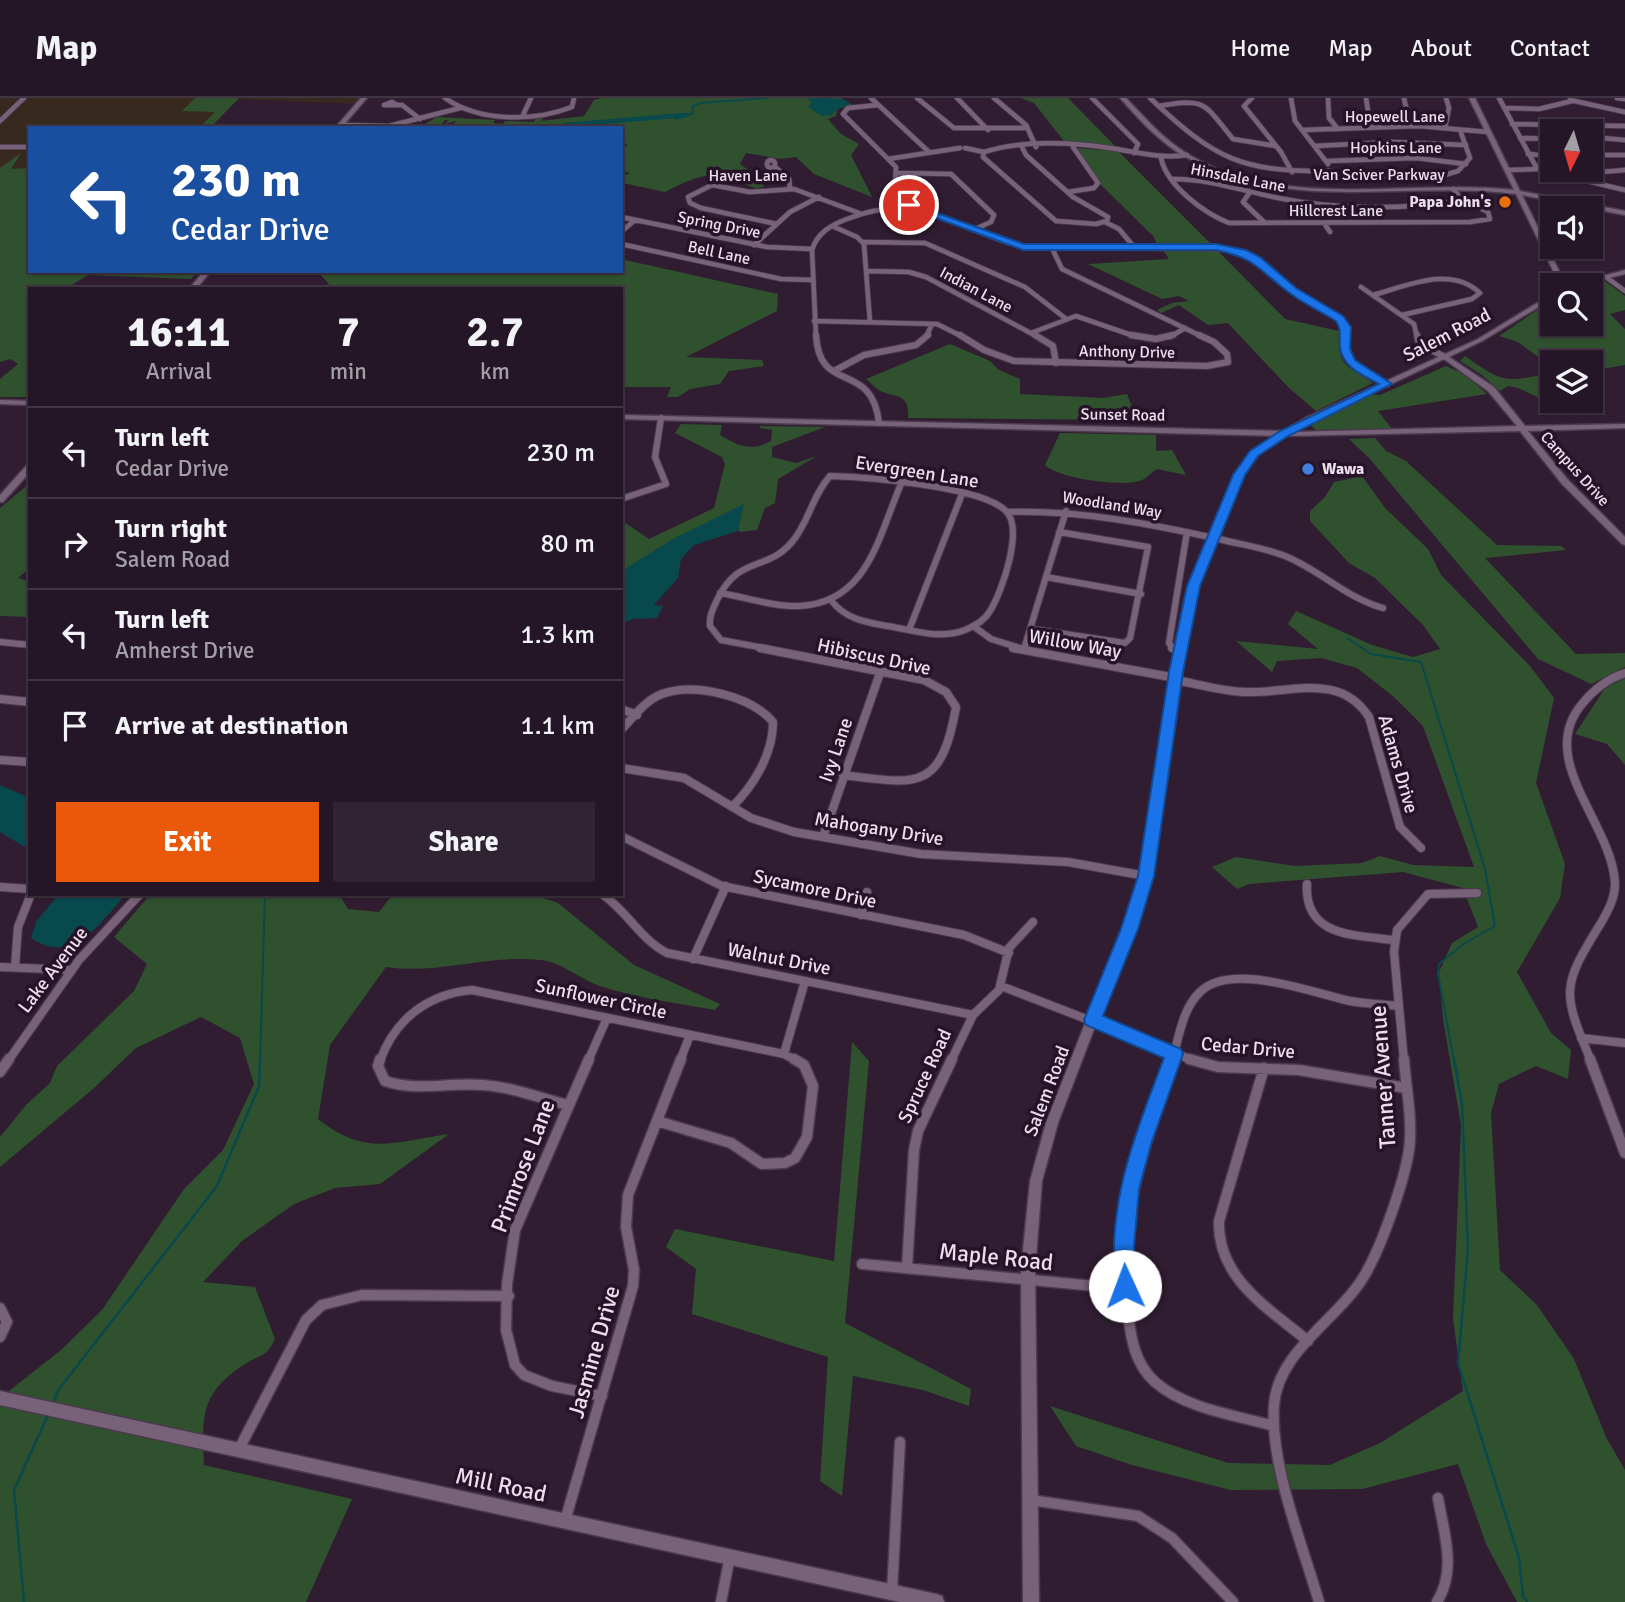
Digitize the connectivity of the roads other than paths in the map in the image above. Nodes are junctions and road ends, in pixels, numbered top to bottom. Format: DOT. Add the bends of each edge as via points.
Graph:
graph roads {
  1 [pos="24,98"];
  2 [pos="364,98"];
  3 [pos="446,98"];
  4 [pos="531,98"];
  5 [pos="574,98"];
  6 [pos="871,98"];
  7 [pos="917,98"];
  8 [pos="957,98"];
  9 [pos="994,98"];
  10 [pos="1092,98"];
  11 [pos="1122,98"];
  12 [pos="1150,98"];
  13 [pos="1191,98"];
  14 [pos="1252,98"];
  15 [pos="1291,98"];
  16 [pos="1328,98"];
  17 [pos="1366,98"];
  18 [pos="1404,98"];
  19 [pos="1446,98"];
  20 [pos="1472,98"];
  21 [pos="1499,98"];
  22 [pos="1566,98"];
  23 [pos="1617,98"];
  24 [pos="1625,99"];
  25 [pos="1572,101"];
  26 [pos="397,105"];
  27 [pos="878,105"];
  28 [pos="1159,106"];
  29 [pos="460,108"];
  30 [pos="1505,108"];
  31 [pos="1625,112"];
  32 [pos="523,115"];
  33 [pos="420,119"];
  34 [pos="0,121"];
  35 [pos="1512,124"];
  36 [pos="339,126"];
  37 [pos="384,126"];
  38 [pos="1410,126"];
  39 [pos="1625,126"];
  40 [pos="1375,127"];
  41 [pos="1027,128"];
  42 [pos="1445,128"];
  43 [pos="1338,129"];
  44 [pos="988,130"];
  45 [pos="1301,130"];
  46 [pos="1460,130"];
  47 [pos="1488,132"];
  48 [pos="1520,138"];
  49 [pos="1603,138"];
  50 [pos="1540,139"];
  51 [pos="1625,140"];
  52 [pos="1315,145"];
  53 [pos="1466,145"];
  54 [pos="1073,146"];
  55 [pos="1276,146"];
  56 [pos="0,147"];
  57 [pos="28,147"];
  58 [pos="1022,147"];
  59 [pos="1036,147"];
  60 [pos="929,152"];
  61 [pos="984,152"];
  62 [pos="1134,153"];
  63 [pos="1187,155"];
  64 [pos="1528,155"];
  65 [pos="1603,155"];
  66 [pos="1625,155"];
  67 [pos="1540,156"];
  68 [pos="1161,158"];
  69 [pos="888,159"];
  70 [pos="1326,162"];
  71 [pos="1466,163"];
  72 [pos="774,166"];
  73 [pos="1540,168"];
  74 [pos="1540,169"];
  75 [pos="1507,170"];
  76 [pos="1625,170"];
  77 [pos="1331,171"];
  78 [pos="1603,171"];
  79 [pos="1292,172"];
  80 [pos="897,173"];
  81 [pos="1334,177"];
  82 [pos="1173,179"];
  83 [pos="1589,182"];
  84 [pos="789,188"];
  85 [pos="1453,190"];
  86 [pos="1625,190"];
  87 [pos="1341,191"];
  88 [pos="1068,192"];
  89 [pos="1250,192"];
  90 [pos="1519,196"];
  91 [pos="819,197"];
  92 [pos="1465,200"];
  93 [pos="1540,200"];
  94 [pos="894,204"];
  95 [pos="1603,211"];
  96 [pos="859,213"];
  97 [pos="1625,215"];
  98 [pos="623,218"];
  99 [pos="635,220"];
  100 [pos="1105,222"];
  101 [pos="1265,223"];
  102 [pos="1324,223"];
  103 [pos="777,224"];
  104 [pos="832,226"];
  105 [pos="623,230"];
  106 [pos="973,230"];
  107 [pos="1330,232"];
  108 [pos="863,242"];
  109 [pos="623,244"];
  110 [pos="754,245"];
  111 [pos="1134,247"];
  112 [pos="1052,248"];
  113 [pos="812,249"];
  114 [pos="867,271"];
  115 [pos="1625,272"];
  116 [pos="206,273"];
  117 [pos="1557,273"];
  118 [pos="1606,277"];
  119 [pos="1603,278"];
  120 [pos="813,280"];
  121 [pos="194,287"];
  122 [pos="1362,287"];
  123 [pos="1625,291"];
  124 [pos="1373,295"];
  125 [pos="1540,303"];
  126 [pos="1402,315"];
  127 [pos="1065,318"];
  128 [pos="814,321"];
  129 [pos="870,322"];
  130 [pos="932,324"];
  131 [pos="1185,328"];
  132 [pos="1031,333"];
  133 [pos="1445,357"];
  134 [pos="1056,363"];
  135 [pos="834,371"];
  136 [pos="1387,384"];
  137 [pos="0,402"];
  138 [pos="28,403"];
  139 [pos="623,417"];
  140 [pos="661,418"];
  141 [pos="1308,421"];
  142 [pos="879,423"];
  143 [pos="1625,426"];
  144 [pos="1521,429"];
  145 [pos="1284,433"];
  146 [pos="1324,433"];
  147 [pos="28,469"];
  148 [pos="901,484"];
  149 [pos="962,494"];
  150 [pos="623,498"];
  151 [pos="0,500"];
  152 [pos="1066,511"];
  153 [pos="1007,512"];
  154 [pos="1059,532"];
  155 [pos="1187,532"];
  156 [pos="1212,538"];
  157 [pos="1625,542"];
  158 [pos="1046,576"];
  159 [pos="720,593"];
  160 [pos="1141,594"];
  161 [pos="831,600"];
  162 [pos="1383,608"];
  163 [pos="973,626"];
  164 [pos="1032,629"];
  165 [pos="909,630"];
  166 [pos="0,642"];
  167 [pos="28,642"];
  168 [pos="1024,650"];
  169 [pos="1180,652"];
  170 [pos="880,673"];
  171 [pos="1625,673"];
  172 [pos="1175,679"];
  173 [pos="0,699"];
  174 [pos="28,702"];
  175 [pos="623,710"];
  176 [pos="637,715"];
  177 [pos="623,728"];
  178 [pos="0,760"];
  179 [pos="28,762"];
  180 [pos="623,768"];
  181 [pos="843,775"];
  182 [pos="732,807"];
  183 [pos="623,837"];
  184 [pos="823,837"];
  185 [pos="1421,848"];
  186 [pos="1146,876"];
  187 [pos="1615,882"];
  188 [pos="1307,884"];
  189 [pos="1625,884"];
  190 [pos="726,886"];
  191 [pos="0,887"];
  192 [pos="28,889"];
  193 [pos="867,892"];
  194 [pos="1477,893"];
  195 [pos="30,896"];
  196 [pos="138,896"];
  197 [pos="605,896"];
  198 [pos="861,915"];
  199 [pos="1033,922"];
  200 [pos="1394,940"];
  201 [pos="1009,953"];
  202 [pos="693,959"];
  203 [pos="0,967"];
  204 [pos="15,967"];
  205 [pos="72,970"];
  206 [pos="805,981"];
  207 [pos="1001,986"];
  208 [pos="1398,1006"];
  209 [pos="973,1015"];
  210 [pos="607,1018"];
  211 [pos="1093,1020"];
  212 [pos="690,1035"];
  213 [pos="1581,1038"];
  214 [pos="1625,1043"];
  215 [pos="784,1054"];
  216 [pos="1174,1054"];
  217 [pos="1264,1068"];
  218 [pos="0,1072"];
  219 [pos="1406,1088"];
  220 [pos="568,1105"];
  221 [pos="657,1121"];
  222 [pos="1621,1130"];
  223 [pos="1625,1153"];
  224 [pos="862,1264"];
  225 [pos="907,1267"];
  226 [pos="1028,1279"];
  227 [pos="1126,1289"];
  228 [pos="509,1296"];
  229 [pos="0,1308"];
  230 [pos="0,1337"];
  231 [pos="1308,1341"];
  232 [pos="602,1396"];
  233 [pos="0,1398"];
  234 [pos="1274,1426"];
  235 [pos="900,1442"];
  236 [pos="238,1451"];
  237 [pos="1438,1498"];
  238 [pos="1031,1500"];
  239 [pos="565,1521"];
  240 [pos="730,1556"];
  241 [pos="892,1592"];
  242 [pos="721,1602"];
  243 [pos="936,1602"];
  244 [pos="1031,1602"];
  245 [pos="1233,1602"];
  246 [pos="1319,1602"];
  247 [pos="1437,1602"];
  1 -- 34 [label="street"];
  2 -- 36 [label="street"];
  3 -- 29 [label="street"];
  4 -- 32 [label="street"];
  5 -- 32 [label="street" via="572,107 563,111"];
  6 -- 27 [label="street"];
  7 -- 44 [label="street" via="951,128"];
  8 -- 44 [label="street"];
  9 -- 41 [label="street"];
  10 -- 62 [label="street" via="1138,144"];
  11 -- 63 [label="street, Van Sciver Parkway"];
  12 -- 28 [label="street"];
  13 -- 28 [label="street"];
  13 -- 55 [label="street" via="1204,104 1233,139"];
  14 -- 55 [label="street" via="1244,106"];
  15 -- 45 [label="street"];
  16 -- 43 [label="street" via="1329,118"];
  17 -- 40 [label="street" via="1368,117"];
  18 -- 38 [label="street"];
  19 -- 42 [label="street"];
  20 -- 47 [label="street"];
  21 -- 30 [label="street"];
  22 -- 25 [label="street"];
  23 -- 24 [label="street"];
  25 -- 30 [label="street" via="1535,109"];
  25 -- 31 [label="street"];
  26 -- 33 [label="street"];
  27 -- 60 [label="street"];
  27 -- 69 [label="street" via="848,108 843,114"];
  28 -- 79 [label="street" via="1216,153 1259,168"];
  29 -- 32 [label="street"];
  29 -- 33 [label="street"];
  30 -- 35 [label="street"];
  33 -- 37 [label="street"];
  35 -- 39 [label="street"];
  35 -- 48 [label="street"];
  38 -- 40 [label="street, Hopewell Lane"];
  38 -- 42 [label="street, Hopewell Lane"];
  40 -- 43 [label="street, Hopewell Lane"];
  41 -- 44 [label="street"];
  41 -- 59 [label="street"];
  42 -- 46 [label="street, Hopewell Lane"];
  43 -- 45 [label="street, Hopewell Lane"];
  45 -- 52 [label="street"];
  46 -- 47 [label="street, Hopewell Lane"];
  46 -- 53 [label="street"];
  47 -- 75 [label="street"];
  48 -- 50 [label="street"];
  48 -- 64 [label="street"];
  49 -- 51 [label="street"];
  52 -- 53 [label="street"];
  52 -- 70 [label="street"];
  53 -- 71 [label="street" via="1470,156"];
  54 -- 59 [label="street"];
  54 -- 62 [label="street"];
  54 -- 88 [label="street" via="1098,184"];
  55 -- 79 [label="street"];
  56 -- 57 [label="street"];
  58 -- 59 [label="street"];
  58 -- 61 [label="street"];
  58 -- 88 [label="street"];
  60 -- 61 [label="street" via="962,148"];
  60 -- 69 [label="street"];
  61 -- 100 [label="street" via="983,157 1053,219 1073,224"];
  62 -- 68 [label="street"];
  63 -- 68 [label="street"];
  63 -- 87 [label="street, Van Sciver Parkway" via="1256,180"];
  64 -- 67 [label="street"];
  64 -- 73 [label="street"];
  65 -- 66 [label="street"];
  68 -- 82 [label="street, Hillcrest Lane" via="1161,166"];
  69 -- 80 [label="street"];
  70 -- 71 [label="street, Hopkins Lane" via="1416,158"];
  70 -- 77 [label="street"];
  71 -- 81 [label="street" via="1445,175"];
  72 -- 84 [label="street" via="789,179"];
  74 -- 75 [label="street"];
  75 -- 90 [label="street"];
  76 -- 78 [label="street"];
  77 -- 79 [label="street"];
  77 -- 81 [label="street"];
  80 -- 94 [label="street" via="891,193"];
  80 -- 106 [label="street" via="951,174 994,215 991,222"];
  81 -- 87 [label="street"];
  82 -- 89 [label="street, Hinsdale Lane" via="1200,180"];
  82 -- 101 [label="street, Hillcrest Lane" via="1216,219"];
  83 -- 86 [label="street"];
  84 -- 91 [label="street, Haven Lane"];
  84 -- 103 [label="street, Haven Lane" via="750,192 712,185 688,197 698,207"];
  85 -- 87 [label="street, Van Sciver Parkway"];
  85 -- 90 [label="street, Van Sciver Parkway"];
  85 -- 92 [label="street, Hillcrest Lane"];
  88 -- 100 [label="street" via="1105,213"];
  89 -- 92 [label="street, Hinsdale Lane" via="1324,204"];
  89 -- 101 [label="street" via="1243,202"];
  90 -- 93 [label="street, Van Sciver Parkway"];
  90 -- 97 [label="street, Van Sciver Parkway"];
  90 -- 117 [label="street"];
  91 -- 96 [label="street, Haven Lane"];
  91 -- 103 [label="street"];
  92 -- 102 [label="street, Hillcrest Lane" via="1488,212 1490,219"];
  94 -- 96 [label="street"];
  94 -- 106 [label="street" via="919,208"];
  95 -- 97 [label="street, Van Sciver Parkway"];
  96 -- 104 [label="street"];
  98 -- 99 [label="street, Spring Drive"];
  99 -- 105 [label="street"];
  99 -- 110 [label="street, Spring Drive"];
  100 -- 111 [label="street" via="1119,229"];
  101 -- 102 [label="street, Hillcrest Lane"];
  102 -- 107 [label="street"];
  103 -- 110 [label="street"];
  104 -- 108 [label="street"];
  104 -- 113 [label="street" via="817,236"];
  106 -- 112 [label="street" via="1011,245"];
  108 -- 114 [label="street"];
  108 -- 127 [label="street" via="929,244 1025,287"];
  109 -- 120 [label="street, Bell Lane" via="781,279"];
  110 -- 113 [label="street, Spring Drive"];
  111 -- 112 [label="street"];
  111 -- 136 [label="street" via="1220,247 1257,259 1292,290 1342,321 1350,362"];
  112 -- 131 [label="street, Anthony Drive" via="1062,269"];
  113 -- 120 [label="street"];
  114 -- 129 [label="street"];
  114 -- 132 [label="street, Indian Lane" via="920,274"];
  115 -- 118 [label="street"];
  116 -- 121 [label="street"];
  118 -- 119 [label="street"];
  118 -- 123 [label="street"];
  120 -- 128 [label="street"];
  122 -- 124 [label="street"];
  124 -- 126 [label="street"];
  124 -- 126 [label="street" via="1445,279 1466,281 1480,293 1472,299"];
  125 -- 133 [label="street, Salem Road"];
  126 -- 133 [label="street" via="1416,327 1419,344"];
  127 -- 131 [label="street" via="1085,317 1139,338 1167,338"];
  127 -- 132 [label="street"];
  128 -- 129 [label="street, Anthony Drive"];
  128 -- 135 [label="street" via="817,355"];
  129 -- 130 [label="street, Anthony Drive"];
  130 -- 134 [label="street, Anthony Drive" via="947,327 1004,359"];
  130 -- 135 [label="street" via="928,337 920,343 864,355"];
  131 -- 134 [label="street, Anthony Drive" via="1220,346 1228,362 1213,366"];
  132 -- 134 [label="street, Indian Lane" via="1051,344"];
  133 -- 136 [label="street, Salem Road"];
  133 -- 144 [label="street, Campus Drive" via="1491,389"];
  135 -- 142 [label="street" via="874,395"];
  136 -- 141 [label="street, Salem Road"];
  137 -- 138 [label="street"];
  139 -- 140 [label="street, Sunset Road"];
  140 -- 142 [label="street, Sunset Road"];
  140 -- 150 [label="street" via="655,457 666,484"];
  141 -- 145 [label="street, Salem Road"];
  141 -- 146 [label="street" via="1309,429"];
  142 -- 145 [label="street, Sunset Road"];
  143 -- 144 [label="street, Sunset Road"];
  144 -- 146 [label="street, Sunset Road"];
  144 -- 157 [label="street, Campus Drive" via="1565,482"];
  145 -- 146 [label="street, Sunset Road"];
  145 -- 156 [label="street, Salem Road" via="1257,451 1244,467"];
  147 -- 151 [label="street"];
  148 -- 149 [label="street, Evergreen Lane"];
  148 -- 159 [label="street, Evergreen Lane" via="832,476 811,499 789,546 734,574"];
  148 -- 161 [label="street" via="861,576"];
  149 -- 153 [label="street, Evergreen Lane" via="990,501"];
  149 -- 165 [label="street"];
  152 -- 153 [label="street, Woodland Way"];
  152 -- 154 [label="street"];
  152 -- 155 [label="street, Woodland Way"];
  153 -- 163 [label="street" via="1014,532 1006,564 992,607"];
  154 -- 158 [label="street"];
  154 -- 160 [label="street" via="1148,547"];
  155 -- 156 [label="street, Woodland Way"];
  155 -- 169 [label="street" via="1169,643"];
  156 -- 162 [label="street, Woodland Way" via="1288,556 1358,601"];
  156 -- 169 [label="street, Salem Road" via="1193,586"];
  158 -- 160 [label="street"];
  158 -- 164 [label="street"];
  159 -- 161 [label="street" via="789,606"];
  159 -- 170 [label="street, Hibiscus Drive" via="708,625 716,637"];
  160 -- 164 [label="street" via="1125,643"];
  161 -- 165 [label="street" via="851,617"];
  163 -- 165 [label="street" via="947,634"];
  163 -- 168 [label="street, Willow Way" via="1002,645"];
  164 -- 168 [label="street"];
  166 -- 167 [label="street"];
  168 -- 172 [label="street, Willow Way"];
  169 -- 172 [label="street, Salem Road"];
  170 -- 181 [label="street, Ivy Lane"];
  170 -- 181 [label="street, Hibiscus Drive" via="924,680 946,692 956,707 951,736 927,775 918,779 908,782"];
  171 -- 187 [label="street" via="1595,688 1572,717 1566,738"];
  172 -- 185 [label="street, Adams Drive" via="1247,692 1330,689 1360,703 1369,717 1400,827"];
  172 -- 186 [label="street, Salem Road"];
  173 -- 174 [label="street"];
  175 -- 176 [label="street"];
  176 -- 177 [label="street"];
  176 -- 182 [label="street" via="656,697 683,691 744,702 769,715 774,726 771,742 752,785"];
  178 -- 179 [label="street"];
  180 -- 182 [label="street, Mahogany Drive" via="684,778"];
  181 -- 184 [label="street, Ivy Lane"];
  182 -- 184 [label="street, Mahogany Drive" via="779,828"];
  183 -- 190 [label="street, Sycamore Drive"];
  184 -- 186 [label="street, Mahogany Drive" via="921,854 1068,862"];
  186 -- 211 [label="street, Salem Road"];
  187 -- 189 [label="street"];
  187 -- 213 [label="street" via="1610,907 1587,941 1570,979 1569,1002"];
  188 -- 200 [label="street" via="1305,902 1318,922 1343,933"];
  190 -- 198 [label="street, Sycamore Drive"];
  190 -- 202 [label="street"];
  191 -- 192 [label="street"];
  193 -- 198 [label="street"];
  194 -- 200 [label="street" via="1429,894 1406,918"];
  195 -- 204 [label="street" via="18,927"];
  196 -- 205 [label="street, Lake Avenue"];
  197 -- 202 [label="street, Walnut Drive" via="620,906 652,946"];
  198 -- 201 [label="street, Sycamore Drive" via="964,935"];
  199 -- 201 [label="street"];
  200 -- 208 [label="street, Tanner Avenue"];
  201 -- 207 [label="street"];
  202 -- 206 [label="street, Walnut Drive"];
  203 -- 204 [label="street"];
  204 -- 205 [label="street"];
  205 -- 218 [label="street, Lake Avenue"];
  206 -- 209 [label="street, Walnut Drive"];
  206 -- 215 [label="street"];
  207 -- 209 [label="street, Spruce Road"];
  207 -- 211 [label="street, Cedar Drive"];
  208 -- 216 [label="street" via="1252,981 1221,980 1203,988 1191,1002"];
  208 -- 219 [label="street, Tanner Avenue"];
  209 -- 225 [label="street, Spruce Road" via="918,1131"];
  210 -- 212 [label="street, Sunflower Circle"];
  210 -- 220 [label="street, Primrose Lane"];
  210 -- 220 [label="street, Sunflower Circle" via="472,990 448,991 417,1006 382,1051 377,1066 385,1081 394,1085 484,1086"];
  211 -- 216 [label="street, Cedar Drive"];
  211 -- 226 [label="street, Salem Road" via="1039,1166"];
  212 -- 215 [label="street, Sunflower Circle"];
  212 -- 221 [label="street, Jasmine Drive"];
  213 -- 214 [label="street"];
  213 -- 222 [label="street"];
  215 -- 221 [label="street" via="804,1065 813,1086 807,1137 795,1158 762,1164 731,1143"];
  216 -- 217 [label="street, Cedar Drive" via="1218,1066"];
  216 -- 227 [label="street" via="1131,1182 1124,1247"];
  217 -- 219 [label="street, Cedar Drive"];
  217 -- 231 [label="street" via="1217,1237 1222,1255 1238,1278"];
  219 -- 231 [label="street, Tanner Avenue" via="1408,1156 1380,1244 1359,1285"];
  220 -- 228 [label="street, Primrose Lane" via="515,1230"];
  221 -- 232 [label="street, Jasmine Drive" via="628,1195 626,1227 635,1270 633,1286"];
  222 -- 223 [label="street"];
  224 -- 225 [label="street, Maple Road"];
  225 -- 226 [label="street, Maple Road"];
  226 -- 227 [label="street, Maple Road"];
  226 -- 238 [label="street, Salem Road"];
  227 -- 234 [label="street" via="1134,1348 1148,1376 1190,1400"];
  228 -- 232 [label="street, Primrose Lane" via="506,1346 522,1375"];
  228 -- 236 [label="street" via="362,1295 322,1305 306,1320"];
  229 -- 230 [label="street" via="7,1322"];
  231 -- 234 [label="street, Tanner Avenue" via="1280,1381"];
  232 -- 239 [label="street, Jasmine Drive"];
  233 -- 236 [label="street, Mill Road"];
  234 -- 246 [label="street, Tanner Avenue" via="1279,1462"];
  235 -- 241 [label="street"];
  236 -- 239 [label="street, Mill Road"];
  237 -- 247 [label="street" via="1449,1573 1446,1591"];
  238 -- 244 [label="street, Salem Road"];
  238 -- 245 [label="street" via="1138,1517 1172,1538"];
  239 -- 240 [label="street, Mill Road"];
  240 -- 241 [label="street, Mill Road"];
  240 -- 242 [label="street"];
  241 -- 243 [label="street, Mill Road"];
}
